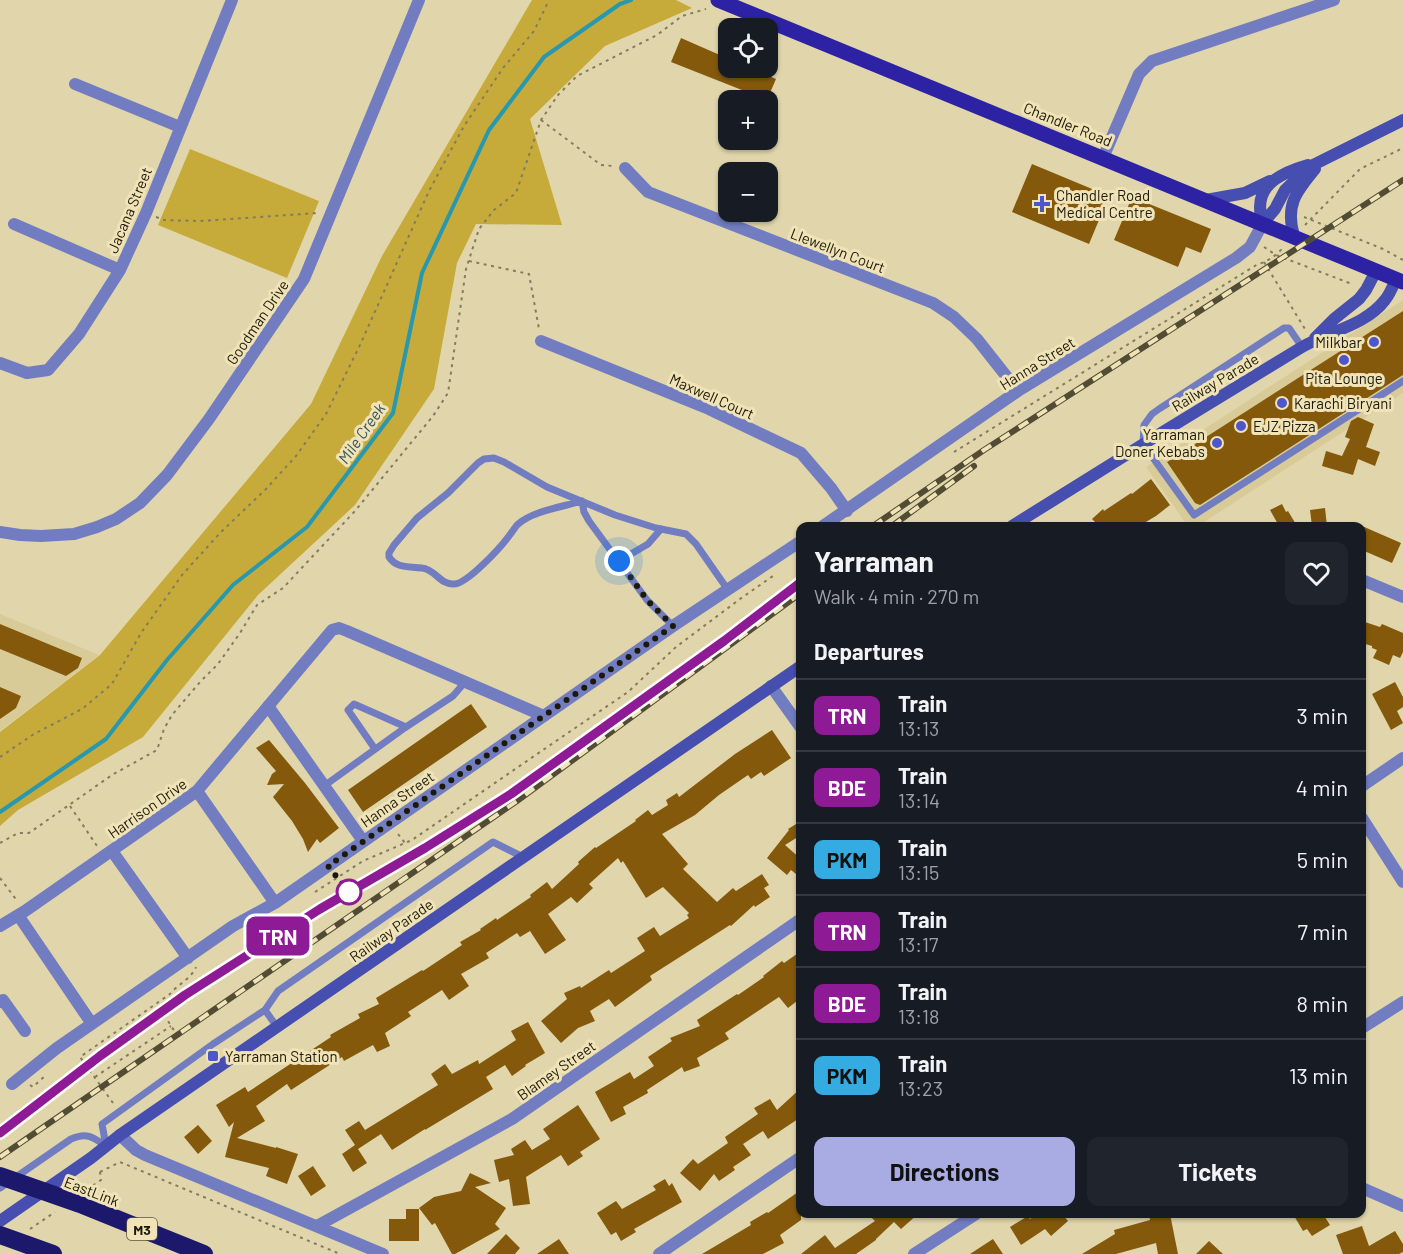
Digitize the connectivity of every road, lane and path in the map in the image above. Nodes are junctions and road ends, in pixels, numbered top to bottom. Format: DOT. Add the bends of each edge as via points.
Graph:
graph roads {
  1 [pos="232,0"];
  2 [pos="419,0"];
  3 [pos="549,0"];
  4 [pos="1334,0"];
  5 [pos="722,2"];
  6 [pos="75,84"];
  7 [pos="541,120"];
  8 [pos="1403,120"];
  9 [pos="180,127"];
  10 [pos="1103,158"];
  11 [pos="1319,161"];
  12 [pos="625,168"];
  13 [pos="1281,176"];
  14 [pos="1206,200"];
  15 [pos="333,212"];
  16 [pos="146,213"];
  17 [pos="1310,219"];
  18 [pos="14,224"];
  19 [pos="1263,224"];
  20 [pos="1294,236"];
  21 [pos="1264,247"];
  22 [pos="1403,260"];
  23 [pos="469,261"];
  24 [pos="1264,262"];
  25 [pos="120,270"];
  26 [pos="1376,271"];
  27 [pos="1399,280"];
  28 [pos="1352,284"];
  29 [pos="541,341"];
  30 [pos="1307,344"];
  31 [pos="0,363"];
  32 [pos="1403,381"];
  33 [pos="1018,391"];
  34 [pos="1143,444"];
  35 [pos="582,501"];
  36 [pos="847,511"];
  37 [pos="829,522"];
  38 [pos="1023,522"];
  39 [pos="662,529"];
  40 [pos="0,532"];
  41 [pos="796,544"];
  42 [pos="619,561"];
  43 [pos="775,575"];
  44 [pos="1366,582"];
  45 [pos="728,590"];
  46 [pos="1403,597"];
  47 [pos="673,626"];
  48 [pos="796,669"];
  49 [pos="465,682"];
  50 [pos="771,686"];
  51 [pos="268,706"];
  52 [pos="544,716"];
  53 [pos="796,721"];
  54 [pos="406,727"];
  55 [pos="375,749"];
  56 [pos="0,757"];
  57 [pos="1403,758"];
  58 [pos="1366,783"];
  59 [pos="324,786"];
  60 [pos="197,791"];
  61 [pos="70,806"];
  62 [pos="1366,824"];
  63 [pos="363,841"];
  64 [pos="0,843"];
  65 [pos="108,854"];
  66 [pos="524,857"];
  67 [pos="0,878"];
  68 [pos="1403,882"];
  69 [pos="307,897"];
  70 [pos="275,903"];
  71 [pos="21,913"];
  72 [pos="796,923"];
  73 [pos="0,926"];
  74 [pos="192,961"];
  75 [pos="0,1002"];
  76 [pos="1403,1002"];
  77 [pos="265,1011"];
  78 [pos="164,1015"];
  79 [pos="92,1024"];
  80 [pos="1366,1025"];
  81 [pos="171,1026"];
  82 [pos="277,1027"];
  83 [pos="25,1031"];
  84 [pos="175,1032"];
  85 [pos="95,1077"];
  86 [pos="12,1084"];
  87 [pos="114,1105"];
  88 [pos="120,1135"];
  89 [pos="106,1146"];
  90 [pos="796,1160"];
  91 [pos="100,1172"];
  92 [pos="0,1176"];
  93 [pos="0,1188"];
  94 [pos="1366,1190"];
  95 [pos="1403,1206"];
  96 [pos="970,1218"];
  97 [pos="0,1221"];
  98 [pos="317,1226"];
  99 [pos="0,1235"];
  100 [pos="52,1254"];
  101 [pos="204,1254"];
  102 [pos="340,1254"];
  103 [pos="382,1254"];
  104 [pos="659,1254"];
  105 [pos="914,1254"];
  1 -- 9 [label="street, Jacana Street"];
  2 -- 15 [label="street, Goodman Drive"];
  3 -- 56 [label="path" via="534,31 503,68 464,126 429,191 326,414 296,456 182,575 141,633 112,684 82,709"];
  4 -- 10 [label="street" via="1152,61 1139,74"];
  5 -- 7 [label="path" via="682,16 657,35 578,76 558,95"];
  5 -- 10 [label="main road, Chandler Road"];
  6 -- 9 [label="street"];
  7 -- 12 [label="path" via="601,165"];
  7 -- 23 [label="path" via="516,193 494,210 479,229"];
  8 -- 11 [label="main road"];
  9 -- 16 [label="street, Jacana Street"];
  10 -- 14 [label="main road, Chandler Road"];
  11 -- 13 [label="main road"];
  11 -- 19 [label="main road" via="1287,187"];
  11 -- 20 [label="main road" via="1293,199"];
  12 -- 33 [label="street, Llewellyn Court" via="648,192 933,303 977,339"];
  13 -- 14 [label="main road" via="1245,193"];
  13 -- 19 [label="main road" via="1262,195 1259,207"];
  14 -- 19 [label="main road, Chandler Road"];
  15 -- 16 [label="path" via="199,221 164,220"];
  15 -- 40 [label="street, Goodman Drive" via="304,279 209,419 167,475 140,503 116,519 74,534"];
  16 -- 25 [label="street, Jacana Street"];
  17 -- 22 [label="path"];
  18 -- 25 [label="street"];
  19 -- 20 [label="main road, Chandler Road"];
  19 -- 33 [label="street, Hanna Street" via="1250,247 1236,258"];
  20 -- 26 [label="main road, Chandler Road"];
  21 -- 28 [label="path"];
  23 -- 29 [label="path" via="529,274"];
  23 -- 61 [label="path" via="448,393 433,416 355,511 283,588 257,605 218,664 172,715 157,750 112,775"];
  24 -- 30 [label="path"];
  25 -- 31 [label="street, Jacana Street" via="79,334 48,370 27,373"];
  26 -- 27 [label="main road, Chandler Road"];
  26 -- 30 [label="main road, Railway Parade" via="1359,298"];
  27 -- 30 [label="main road, Railway Parade" via="1373,311 1344,329"];
  29 -- 36 [label="street, Maxwell Court" via="709,409 801,453"];
  30 -- 34 [label="main road, Railway Parade"];
  30 -- 34 [label="lane" via="1284,328 1152,414 1144,425"];
  32 -- 34 [label="lane" via="1194,515"];
  33 -- 36 [label="street, Hanna Street"];
  34 -- 38 [label="main road, Railway Parade"];
  35 -- 35 [label="lane" via="520,523 460,583 449,584 427,569 400,566 389,558 390,550 410,525 484,459 501,460 546,487"];
  35 -- 39 [label="lane"];
  35 -- 42 [label="lane" via="589,521"];
  36 -- 37 [label="street, Hanna Street"];
  39 -- 42 [label="lane" via="648,544"];
  39 -- 45 [label="lane" via="690,537"];
  41 -- 45 [label="street, Hanna Street"];
  42 -- 47 [label="lane" via="647,600"];
  43 -- 69 [label="path" via="676,647 628,692 412,840 363,861"];
  44 -- 46 [label="street"];
  45 -- 47 [label="street, Hanna Street"];
  47 -- 52 [label="street, Hanna Street"];
  48 -- 50 [label="main road, Railway Parade"];
  49 -- 51 [label="street, Harrison Drive" via="339,628 332,630"];
  49 -- 52 [label="street"];
  49 -- 54 [label="lane" via="453,696"];
  50 -- 53 [label="street"];
  50 -- 66 [label="main road, Railway Parade"];
  51 -- 59 [label="street"];
  51 -- 60 [label="street, Harrison Drive"];
  52 -- 63 [label="street, Hanna Street"];
  54 -- 55 [label="lane"];
  54 -- 55 [label="lane" via="354,704 348,710"];
  55 -- 59 [label="lane"];
  57 -- 58 [label="street"];
  59 -- 63 [label="street"];
  60 -- 65 [label="street, Harrison Drive"];
  60 -- 70 [label="street"];
  61 -- 64 [label="path" via="29,833 18,833"];
  61 -- 65 [label="path"];
  62 -- 68 [label="street"];
  63 -- 70 [label="street, Hanna Street"];
  65 -- 71 [label="street, Harrison Drive"];
  65 -- 74 [label="street"];
  66 -- 77 [label="lane" via="493,842 279,990"];
  66 -- 82 [label="main road, Railway Parade"];
  67 -- 71 [label="path"];
  70 -- 74 [label="street, Hanna Street" via="233,926"];
  71 -- 73 [label="street, Harrison Drive"];
  71 -- 79 [label="street"];
  72 -- 98 [label="street, Blamey Street" via="512,1119"];
  74 -- 79 [label="street, Hanna Street"];
  74 -- 85 [label="path" via="195,972 170,994 80,1057"];
  75 -- 83 [label="street" via="3,1000"];
  76 -- 80 [label="street"];
  77 -- 82 [label="lane"];
  77 -- 89 [label="lane" via="102,1124"];
  78 -- 81 [label="path"];
  79 -- 86 [label="street, Hanna Street"];
  81 -- 84 [label="path"];
  81 -- 85 [label="path"];
  82 -- 88 [label="main road, Railway Parade"];
  85 -- 87 [label="path"];
  88 -- 89 [label="main road, Railway Parade"];
  88 -- 98 [label="street" via="145,1155"];
  89 -- 93 [label="lane" via="91,1136 71,1139"];
  89 -- 97 [label="main road, Railway Parade"];
  90 -- 104 [label="street"];
  91 -- 102 [label="path" via="120,1162"];
  92 -- 101 [label="highway, EastLink / M3"];
  94 -- 95 [label="street"];
  96 -- 105 [label="street"];
  98 -- 103 [label="street"];
  99 -- 100 [label="highway"];
}
